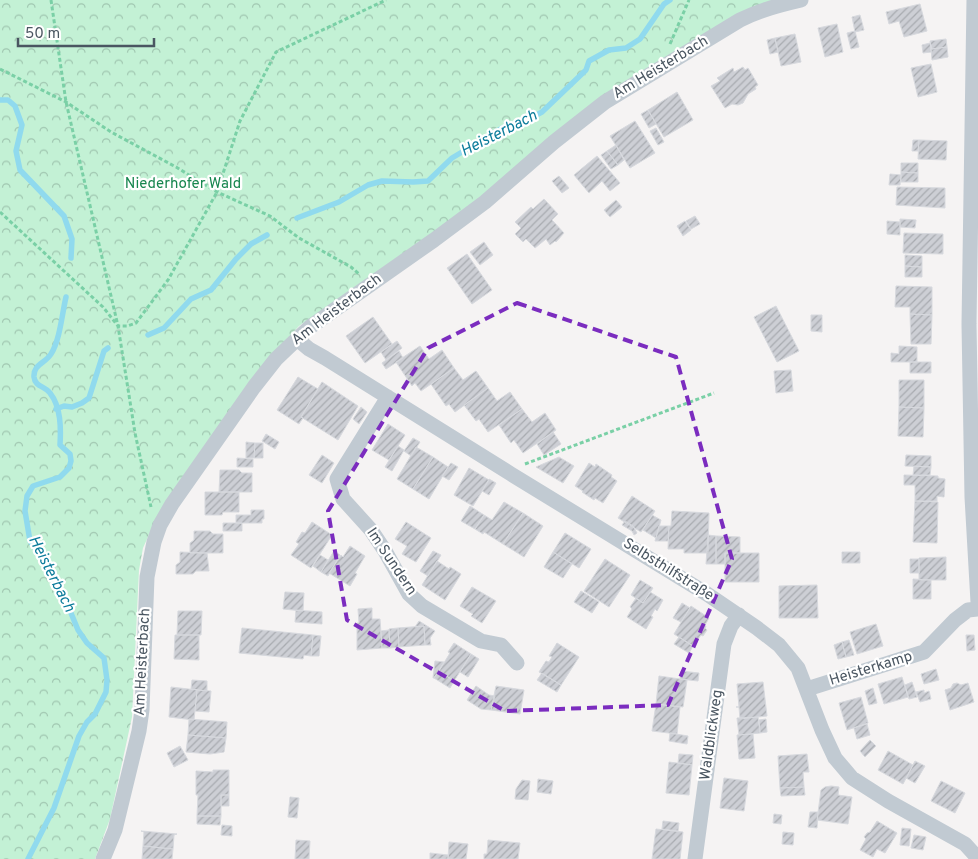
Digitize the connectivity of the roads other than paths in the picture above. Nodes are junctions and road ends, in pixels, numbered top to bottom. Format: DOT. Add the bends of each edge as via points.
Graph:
graph roads {
  1 [pos="801,0"];
  2 [pos="974,0"];
  3 [pos="975,198"];
  4 [pos="297,338"];
  5 [pos="388,398"];
  6 [pos="978,602"];
  7 [pos="978,609"];
  8 [pos="739,615"];
  9 [pos="517,663"];
  10 [pos="807,689"];
  11 [pos="976,856"];
  12 [pos="103,859"];
  13 [pos="695,859"];
  1 -- 4 [label="street, Am Heisterbach" via="754,13 605,102 485,202"];
  2 -- 3 [label="street"];
  3 -- 6 [label="street" via="969,343"];
  4 -- 5 [label="street, Selbsthilfstraße" via="309,350"];
  4 -- 12 [label="street, Am Heisterbach" via="254,387 160,525 147,577 144,689 139,731 115,830"];
  5 -- 8 [label="street, Selbsthilfstraße"];
  5 -- 9 [label="street, Im Sundern" via="336,479 344,499 385,551 409,594 422,606 481,641 501,646"];
  7 -- 10 [label="street, Heisterkamp" via="968,610 955,620 924,652"];
  8 -- 10 [label="street, Selbsthilfstraße" via="779,645 798,668"];
  8 -- 13 [label="street, Waldblickweg" via="724,644"];
  10 -- 11 [label="street, Selbsthilfstraße" via="835,758 852,778 966,844"];
}
